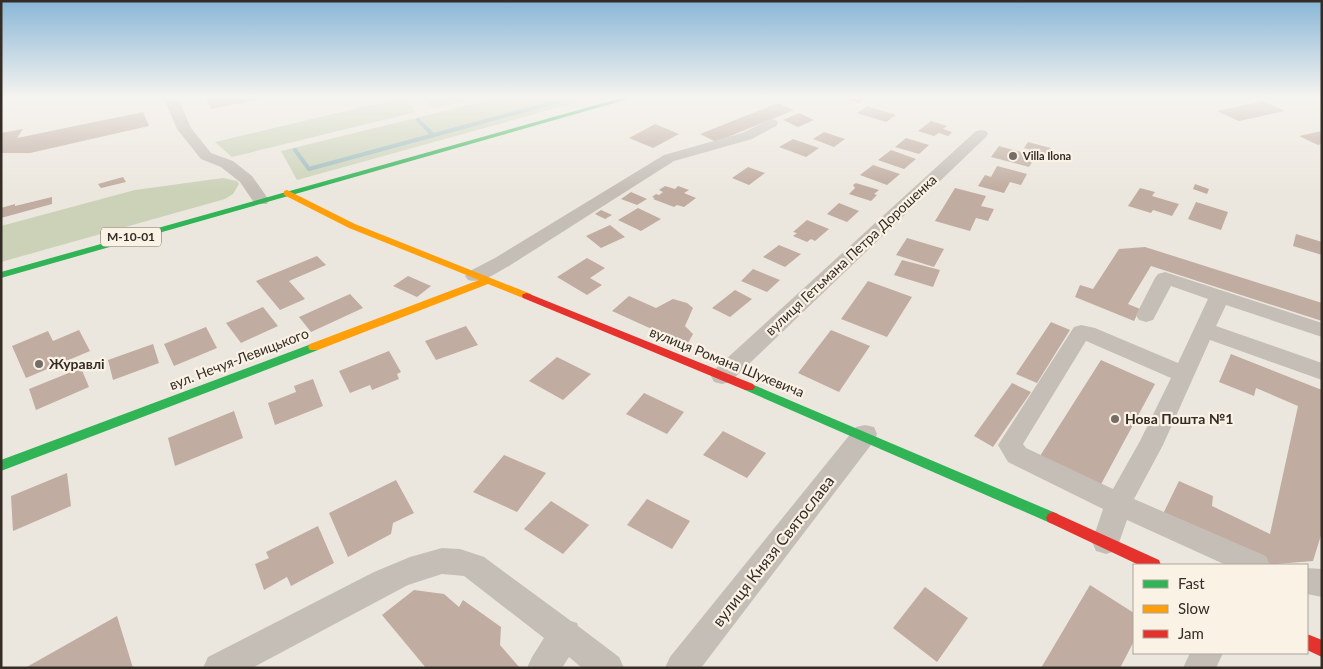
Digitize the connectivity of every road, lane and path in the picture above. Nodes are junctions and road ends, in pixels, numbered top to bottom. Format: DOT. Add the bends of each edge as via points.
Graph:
graph roads {
  1 [pos="184,129"];
  2 [pos="516,129"];
  3 [pos="760,129"];
  4 [pos="981,134"];
  5 [pos="287,193"];
  6 [pos="261,200"];
  7 [pos="1,274"];
  8 [pos="481,278"];
  9 [pos="1220,296"];
  10 [pos="1146,315"];
  11 [pos="1205,330"];
  12 [pos="1322,330"];
  13 [pos="1322,372"];
  14 [pos="1184,374"];
  15 [pos="722,376"];
  16 [pos="864,434"];
  17 [pos="1,466"];
  18 [pos="1118,504"];
  19 [pos="1106,542"];
  20 [pos="1152,564"];
  21 [pos="1254,564"];
  22 [pos="1308,581"];
  23 [pos="1322,583"];
  24 [pos="566,634"];
  25 [pos="1308,643"];
  26 [pos="1322,650"];
  27 [pos="1206,654"];
  28 [pos="219,668"];
  29 [pos="543,668"];
  30 [pos="608,668"];
  31 [pos="681,668"];
  32 [pos="1199,668"];
  1 -- 6 [label="street" via="206,156 227,164 246,178"];
  2 -- 5 [label="main road, М-10-01"];
  3 -- 8 [label="street" via="747,136 669,158"];
  4 -- 15 [label="street, вулиця Гетьмана Петра Дорошенка"];
  5 -- 6 [label="main road, М-10-01"];
  5 -- 8 [label="main road, вулиця Романа Шухевича" via="352,226"];
  6 -- 7 [label="main road, М-10-01"];
  8 -- 15 [label="main road, вулиця Романа Шухевича"];
  8 -- 17 [label="main road, вул. Нечуя-Левицького"];
  9 -- 10 [label="street" via="1165,278"];
  9 -- 11 [label="street"];
  9 -- 12 [label="street"];
  11 -- 13 [label="street"];
  11 -- 14 [label="street"];
  14 -- 18 [label="street" via="1151,446"];
  14 -- 18 [label="street" via="1081,332 1010,445 1017,455"];
  15 -- 16 [label="main road, вулиця Романа Шухевича"];
  16 -- 19 [label="main road, вулиця Романа Шухевича"];
  16 -- 31 [label="street, вулиця Князя Святослава"];
  18 -- 19 [label="street"];
  18 -- 21 [label="street"];
  19 -- 20 [label="main road, вулиця Романа Шухевича"];
  22 -- 23 [label="street"];
  24 -- 28 [label="street" via="474,566 463,561 437,562 358,595"];
  24 -- 29 [label="street"];
  24 -- 30 [label="street"];
  25 -- 26 [label="main road"];
  27 -- 32 [label="street"];
}
